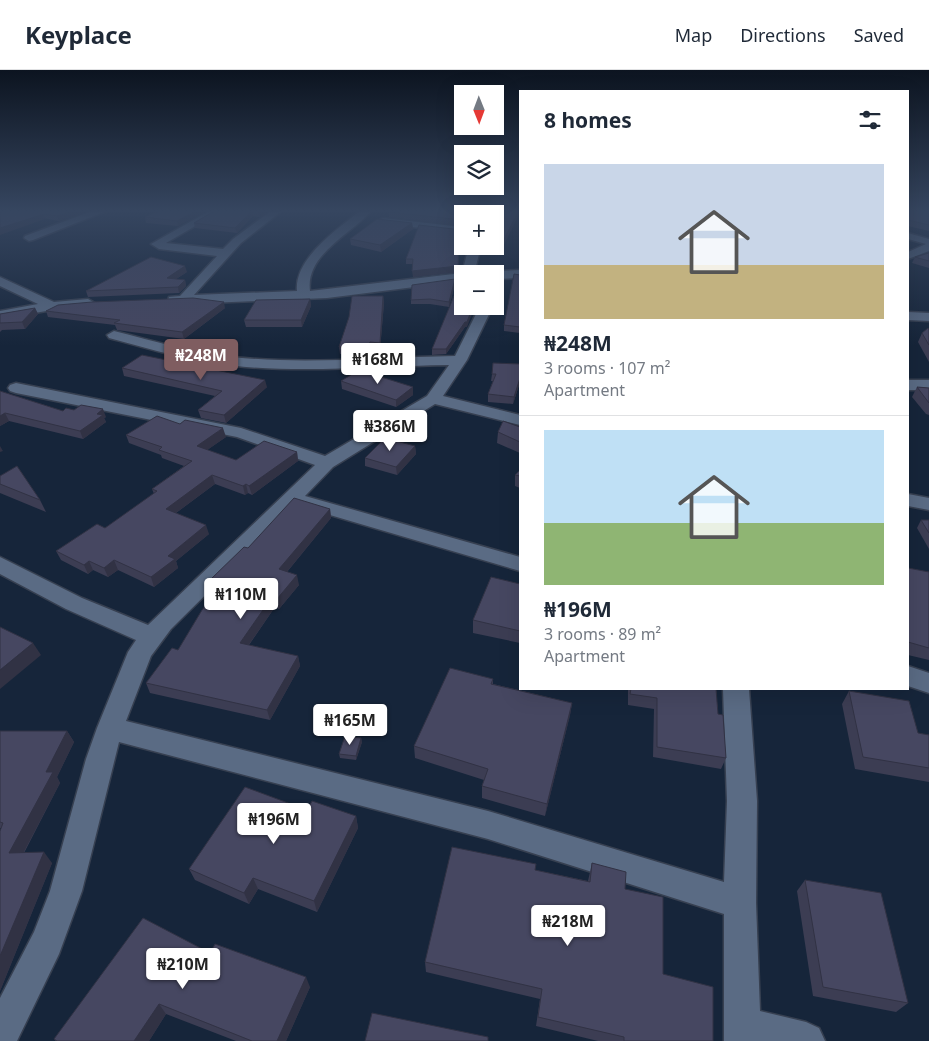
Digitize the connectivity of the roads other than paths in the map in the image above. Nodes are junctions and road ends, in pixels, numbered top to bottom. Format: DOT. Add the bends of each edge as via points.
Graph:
graph roads {
  1 [pos="223,255"];
  2 [pos="319,255"];
  3 [pos="519,274"];
  4 [pos="504,277"];
  5 [pos="454,278"];
  6 [pos="0,281"];
  7 [pos="304,296"];
  8 [pos="183,300"];
  9 [pos="157,301"];
  10 [pos="103,302"];
  11 [pos="52,306"];
  12 [pos="0,315"];
  13 [pos="482,315"];
  14 [pos="909,316"];
  15 [pos="929,317"];
  16 [pos="114,334"];
  17 [pos="460,360"];
  18 [pos="909,385"];
  19 [pos="929,385"];
  20 [pos="16,388"];
  21 [pos="433,399"];
  22 [pos="519,420"];
  23 [pos="327,463"];
  24 [pos="290,498"];
  25 [pos="909,500"];
  26 [pos="929,504"];
  27 [pos="0,564"];
  28 [pos="519,564"];
  29 [pos="151,636"];
  30 [pos="909,676"];
  31 [pos="929,683"];
  32 [pos="736,690"];
  33 [pos="110,728"];
  34 [pos="740,903"];
  35 [pos="743,1033"];
  36 [pos="0,1036"];
  37 [pos="806,1041"];
  1 -- 8 [label="street"];
  2 -- 7 [label="street" via="303,278"];
  3 -- 4 [label="street"];
  5 -- 7 [label="street"];
  6 -- 11 [label="street"];
  7 -- 8 [label="street"];
  8 -- 9 [label="street"];
  10 -- 11 [label="street"];
  11 -- 12 [label="street"];
  13 -- 17 [label="street"];
  14 -- 15 [label="street"];
  16 -- 17 [label="street" via="204,358 236,362"];
  17 -- 21 [label="street"];
  18 -- 19 [label="street"];
  20 -- 23 [label="street" via="241,433"];
  21 -- 22 [label="street"];
  21 -- 23 [label="street"];
  23 -- 24 [label="street"];
  24 -- 28 [label="street"];
  24 -- 29 [label="street"];
  25 -- 26 [label="street"];
  27 -- 29 [label="street" via="50,593"];
  29 -- 33 [label="street" via="140,652"];
  30 -- 31 [label="street"];
  32 -- 34 [label="street" via="742,801"];
  33 -- 34 [label="street" via="488,825"];
  33 -- 36 [label="street" via="66,890 46,942"];
  34 -- 35 [label="street"];
  35 -- 37 [label="street"];
}
